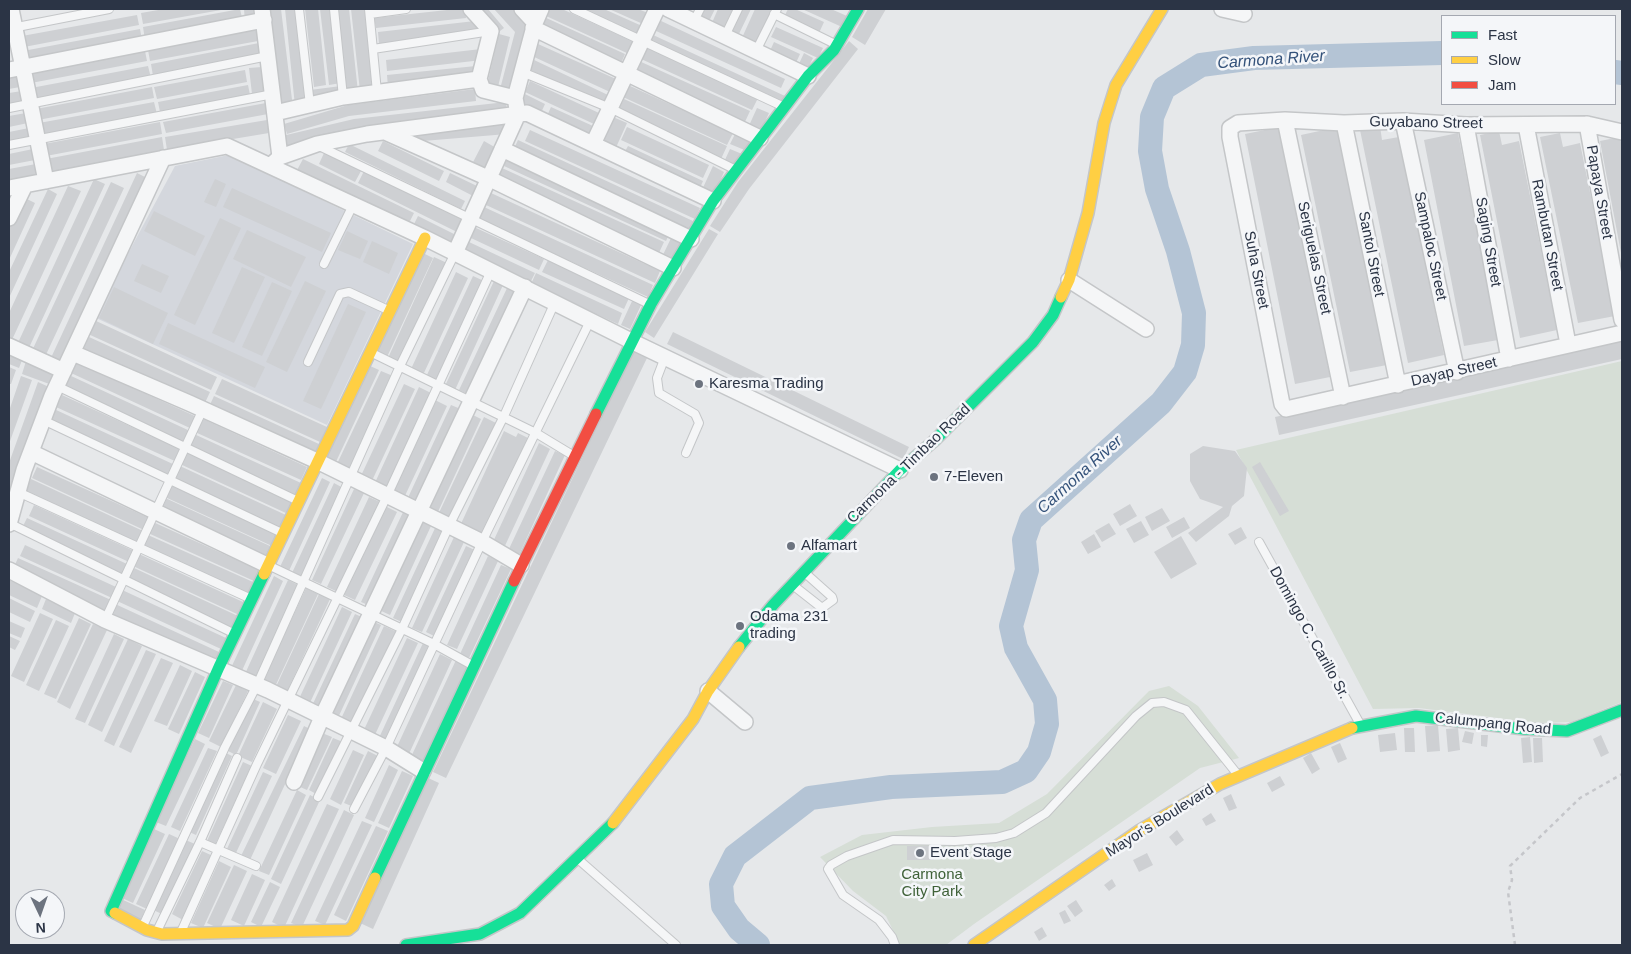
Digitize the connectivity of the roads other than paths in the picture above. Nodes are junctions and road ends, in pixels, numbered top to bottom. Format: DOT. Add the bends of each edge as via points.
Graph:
graph roads {
  1 [pos="11,9"];
  2 [pos="108,9"];
  3 [pos="299,9"];
  4 [pos="334,9"];
  5 [pos="406,9"];
  6 [pos="471,9"];
  7 [pos="522,9"];
  8 [pos="541,9"];
  9 [pos="574,9"];
  10 [pos="657,9"];
  11 [pos="668,9"];
  12 [pos="738,9"];
  13 [pos="1162,9"];
  14 [pos="1222,9"];
  15 [pos="854,10"];
  16 [pos="775,11"];
  17 [pos="369,12"];
  18 [pos="263,14"];
  19 [pos="1244,14"];
  20 [pos="697,15"];
  21 [pos="534,26"];
  22 [pos="12,28"];
  23 [pos="491,32"];
  24 [pos="725,36"];
  25 [pos="641,41"];
  26 [pos="836,45"];
  27 [pos="373,49"];
  28 [pos="756,51"];
  29 [pos="268,56"];
  30 [pos="16,68"];
  31 [pos="522,72"];
  32 [pos="626,72"];
  33 [pos="808,76"];
  34 [pos="479,79"];
  35 [pos="377,92"];
  36 [pos="273,94"];
  37 [pos="343,97"];
  38 [pos="515,98"];
  39 [pos="30,104"];
  40 [pos="310,105"];
  41 [pos="784,107"];
  42 [pos="9,108"];
  43 [pos="610,108"];
  44 [pos="275,113"];
  45 [pos="518,114"];
  46 [pos="1285,120"];
  47 [pos="1403,121"];
  48 [pos="1344,123"];
  49 [pos="1587,124"];
  50 [pos="1466,125"];
  51 [pos="1526,125"];
  52 [pos="1230,128"];
  53 [pos="384,131"];
  54 [pos="1622,132"];
  55 [pos="760,138"];
  56 [pos="37,139"];
  57 [pos="317,144"];
  58 [pos="593,144"];
  59 [pos="9,145"];
  60 [pos="502,150"];
  61 [pos="163,158"];
  62 [pos="275,161"];
  63 [pos="736,170"];
  64 [pos="488,178"];
  65 [pos="46,181"];
  66 [pos="25,185"];
  67 [pos="9,188"];
  68 [pos="713,201"];
  69 [pos="353,205"];
  70 [pos="9,218"];
  71 [pos="470,219"];
  72 [pos="425,238"];
  73 [pos="691,239"];
  74 [pos="455,253"];
  75 [pos="324,264"];
  76 [pos="673,268"];
  77 [pos="491,271"];
  78 [pos="1068,280"];
  79 [pos="525,287"];
  80 [pos="555,302"];
  81 [pos="651,304"];
  82 [pos="389,311"];
  83 [pos="591,319"];
  84 [pos="1622,320"];
  85 [pos="1146,329"];
  86 [pos="1622,333"];
  87 [pos="633,342"];
  88 [pos="1568,344"];
  89 [pos="9,346"];
  90 [pos="370,352"];
  91 [pos="73,353"];
  92 [pos="665,357"];
  93 [pos="1510,359"];
  94 [pos="308,362"];
  95 [pos="400,366"];
  96 [pos="64,371"];
  97 [pos="1457,372"];
  98 [pos="438,384"];
  99 [pos="1398,385"];
  100 [pos="57,386"];
  101 [pos="1343,397"];
  102 [pos="472,400"];
  103 [pos="203,409"];
  104 [pos="1286,409"];
  105 [pos="504,416"];
  106 [pos="43,420"];
  107 [pos="536,432"];
  108 [pos="184,447"];
  109 [pos="31,452"];
  110 [pos="686,453"];
  111 [pos="576,457"];
  112 [pos="317,461"];
  113 [pos="900,470"];
  114 [pos="350,477"];
  115 [pos="169,480"];
  116 [pos="18,492"];
  117 [pos="387,496"];
  118 [pos="298,501"];
  119 [pos="154,511"];
  120 [pos="421,512"];
  121 [pos="9,524"];
  122 [pos="449,526"];
  123 [pos="282,533"];
  124 [pos="482,542"];
  125 [pos="1258,542"];
  126 [pos="138,548"];
  127 [pos="268,565"];
  128 [pos="521,565"];
  129 [pos="9,570"];
  130 [pos="804,571"];
  131 [pos="123,579"];
  132 [pos="304,582"];
  133 [pos="792,584"];
  134 [pos="337,597"];
  135 [pos="251,599"];
  136 [pos="372,614"];
  137 [pos="105,620"];
  138 [pos="402,629"];
  139 [pos="234,634"];
  140 [pos="434,644"];
  141 [pos="474,666"];
  142 [pos="218,667"];
  143 [pos="257,685"];
  144 [pos="708,691"];
  145 [pos="288,702"];
  146 [pos="1622,710"];
  147 [pos="322,717"];
  148 [pos="745,722"];
  149 [pos="1360,724"];
  150 [pos="352,732"];
  151 [pos="386,748"];
  152 [pos="237,758"];
  153 [pos="423,771"];
  154 [pos="1239,776"];
  155 [pos="294,782"];
  156 [pos="318,797"];
  157 [pos="354,809"];
  158 [pos="200,842"];
  159 [pos="219,850"];
  160 [pos="577,859"];
  161 [pos="256,866"];
  162 [pos="142,928"];
  163 [pos="156,933"];
  164 [pos="180,933"];
  165 [pos="406,945"];
  166 [pos="676,945"];
  167 [pos="895,945"];
  168 [pos="974,945"];
  1 -- 22 [label="street"];
  2 -- 22 [label="lane"];
  3 -- 40 [label="lane"];
  4 -- 37 [label="lane"];
  5 -- 17 [label="lane"];
  6 -- 23 [label="street"];
  7 -- 21 [label="street"];
  8 -- 21 [label="street"];
  9 -- 25 [label="lane"];
  10 -- 25 [label="street"];
  11 -- 20 [label="street"];
  12 -- 24 [label="lane"];
  13 -- 78 [label="street, Carmona - Timbao Road" via="1116,85 1104,123 1088,213"];
  14 -- 19 [label="street"];
  15 -- 26 [label="street"];
  16 -- 26 [label="lane"];
  16 -- 28 [label="lane"];
  17 -- 27 [label="lane"];
  18 -- 29 [label="street"];
  18 -- 30 [label="street"];
  20 -- 24 [label="street"];
  21 -- 31 [label="street"];
  21 -- 32 [label="street"];
  22 -- 30 [label="street"];
  23 -- 27 [label="lane"];
  23 -- 34 [label="street"];
  24 -- 28 [label="street"];
  25 -- 32 [label="street"];
  25 -- 41 [label="lane"];
  26 -- 33 [label="street"];
  27 -- 35 [label="lane"];
  28 -- 33 [label="street"];
  29 -- 36 [label="street"];
  29 -- 39 [label="lane"];
  30 -- 39 [label="street"];
  31 -- 38 [label="street"];
  31 -- 43 [label="lane"];
  32 -- 43 [label="street"];
  32 -- 55 [label="street"];
  33 -- 41 [label="street"];
  34 -- 35 [label="street"];
  34 -- 38 [label="street" via="483,90"];
  35 -- 37 [label="street"];
  36 -- 44 [label="street"];
  36 -- 56 [label="lane"];
  37 -- 40 [label="street"];
  38 -- 45 [label="street"];
  39 -- 42 [label="lane"];
  39 -- 56 [label="street"];
  40 -- 44 [label="street"];
  41 -- 55 [label="street"];
  43 -- 58 [label="street"];
  43 -- 63 [label="lane"];
  44 -- 62 [label="street"];
  45 -- 53 [label="street"];
  45 -- 58 [label="street" via="527,113"];
  45 -- 60 [label="street"];
  46 -- 48 [label="street, Guyabano Street"];
  46 -- 52 [label="street, Guyabano Street" via="1238,123"];
  46 -- 101 [label="street, Seriguelas Street"];
  47 -- 48 [label="street, Guyabano Street"];
  47 -- 50 [label="street, Guyabano Street"];
  47 -- 97 [label="street, Sampaloc Street"];
  48 -- 99 [label="street, Santol Street"];
  49 -- 51 [label="street, Guyabano Street"];
  49 -- 54 [label="street, Guyabano Street"];
  49 -- 84 [label="street, Papaya Street"];
  50 -- 51 [label="street, Guyabano Street"];
  50 -- 93 [label="street, Saging Street"];
  51 -- 88 [label="street, Rambutan Street"];
  52 -- 104 [label="street, Suha Street" via="1282,404"];
  53 -- 57 [label="street"];
  53 -- 64 [label="street"];
  55 -- 63 [label="street"];
  56 -- 59 [label="lane"];
  56 -- 65 [label="street"];
  57 -- 62 [label="street"];
  57 -- 71 [label="lane"];
  58 -- 68 [label="street"];
  60 -- 64 [label="street"];
  60 -- 73 [label="street"];
  61 -- 62 [label="street" via="227,146"];
  61 -- 65 [label="street"];
  61 -- 91 [label="street"];
  62 -- 69 [label="street"];
  63 -- 68 [label="street"];
  64 -- 71 [label="street"];
  64 -- 76 [label="street"];
  65 -- 66 [label="street"];
  66 -- 67 [label="street"];
  66 -- 70 [label="street"];
  68 -- 73 [label="street"];
  69 -- 72 [label="street"];
  69 -- 75 [label="lane"];
  71 -- 74 [label="street"];
  71 -- 81 [label="lane"];
  72 -- 74 [label="street"];
  72 -- 82 [label="street"];
  73 -- 76 [label="street"];
  74 -- 77 [label="street"];
  74 -- 95 [label="lane"];
  76 -- 81 [label="street"];
  77 -- 79 [label="street"];
  77 -- 98 [label="lane"];
  78 -- 85 [label="street"];
  78 -- 113 [label="street, Carmona - Timbao Road" via="1053,315 1033,342 934,441"];
  79 -- 80 [label="street"];
  79 -- 102 [label="street"];
  80 -- 83 [label="street"];
  80 -- 105 [label="lane"];
  81 -- 87 [label="street"];
  82 -- 90 [label="street"];
  82 -- 94 [label="lane" via="349,292 340,294"];
  83 -- 87 [label="street"];
  83 -- 107 [label="lane"];
  86 -- 88 [label="street, Dayap Street"];
  87 -- 92 [label="street"];
  87 -- 111 [label="street"];
  88 -- 93 [label="street, Dayap Street"];
  89 -- 96 [label="street"];
  90 -- 95 [label="lane"];
  90 -- 112 [label="street"];
  91 -- 96 [label="street"];
  91 -- 103 [label="street"];
  92 -- 110 [label="lane" via="657,378 659,393 695,414 699,423"];
  92 -- 113 [label="street"];
  93 -- 97 [label="street, Dayap Street"];
  95 -- 98 [label="lane"];
  95 -- 114 [label="lane"];
  96 -- 100 [label="street"];
  97 -- 99 [label="street, Dayap Street"];
  98 -- 102 [label="lane"];
  98 -- 117 [label="lane"];
  99 -- 101 [label="street, Dayap Street"];
  100 -- 106 [label="street"];
  100 -- 108 [label="lane"];
  101 -- 104 [label="street, Dayap Street"];
  102 -- 105 [label="lane"];
  102 -- 120 [label="street"];
  103 -- 108 [label="lane"];
  103 -- 112 [label="street"];
  105 -- 107 [label="lane"];
  105 -- 122 [label="lane"];
  106 -- 109 [label="street"];
  106 -- 115 [label="lane"];
  107 -- 111 [label="lane"];
  107 -- 124 [label="lane"];
  108 -- 115 [label="lane"];
  108 -- 118 [label="lane"];
  109 -- 116 [label="street"];
  109 -- 119 [label="street"];
  111 -- 128 [label="street"];
  112 -- 114 [label="street"];
  112 -- 118 [label="street"];
  113 -- 130 [label="street, Carmona - Timbao Road"];
  114 -- 117 [label="street"];
  114 -- 132 [label="lane"];
  115 -- 119 [label="lane"];
  115 -- 123 [label="lane"];
  116 -- 121 [label="street"];
  116 -- 126 [label="lane"];
  117 -- 120 [label="street"];
  117 -- 134 [label="lane"];
  118 -- 123 [label="street"];
  119 -- 126 [label="lane"];
  119 -- 127 [label="street"];
  120 -- 122 [label="street"];
  120 -- 136 [label="street"];
  121 -- 131 [label="lane"];
  122 -- 124 [label="street"];
  122 -- 138 [label="lane"];
  123 -- 127 [label="street"];
  124 -- 128 [label="street"];
  124 -- 140 [label="lane"];
  125 -- 149 [label="lane, Domingo C. Carillo Sr."];
  126 -- 131 [label="lane"];
  126 -- 135 [label="lane"];
  127 -- 132 [label="lane"];
  127 -- 135 [label="street"];
  128 -- 141 [label="street"];
  129 -- 137 [label="street"];
  130 -- 133 [label="street, Carmona - Timbao Road"];
  130 -- 133 [label="lane" via="833,600 822,608"];
  131 -- 137 [label="lane"];
  131 -- 139 [label="lane"];
  132 -- 134 [label="lane"];
  132 -- 143 [label="lane"];
  133 -- 144 [label="street, Carmona - Timbao Road" via="749,634"];
  134 -- 136 [label="lane"];
  134 -- 145 [label="lane"];
  135 -- 139 [label="street"];
  136 -- 138 [label="lane"];
  136 -- 147 [label="street"];
  137 -- 142 [label="street"];
  138 -- 140 [label="lane"];
  138 -- 150 [label="lane"];
  139 -- 142 [label="street"];
  140 -- 141 [label="lane"];
  140 -- 151 [label="lane"];
  141 -- 153 [label="street"];
  142 -- 143 [label="street"];
  142 -- 162 [label="street" via="111,911"];
  143 -- 145 [label="street"];
  143 -- 162 [label="lane"];
  144 -- 148 [label="street"];
  144 -- 160 [label="street, Carmona - Timbao Road" via="693,719 616,820"];
  145 -- 147 [label="street"];
  145 -- 159 [label="lane"];
  146 -- 149 [label="street, Calumpang Road" via="1567,731 1416,716"];
  147 -- 150 [label="street"];
  147 -- 155 [label="street"];
  149 -- 154 [label="street, Mayor's Boulevard"];
  150 -- 151 [label="street"];
  150 -- 156 [label="lane"];
  151 -- 153 [label="street"];
  151 -- 157 [label="lane"];
  152 -- 158 [label="lane"];
  153 -- 164 [label="street" via="359,915 348,930"];
  154 -- 167 [label="lane" via="1186,710 1164,702 1152,704 1136,716 1046,813 1014,833 996,838 955,841 893,840 831,865 828,869 842,895 879,920"];
  154 -- 168 [label="street, Mayor's Boulevard" via="1140,830"];
  158 -- 159 [label="lane"];
  158 -- 163 [label="lane"];
  159 -- 161 [label="lane"];
  159 -- 164 [label="lane"];
  160 -- 165 [label="street, Carmona - Timbao Road" via="520,913 480,934"];
  160 -- 166 [label="lane"];
  162 -- 163 [label="street"];
  163 -- 164 [label="street"];
}
